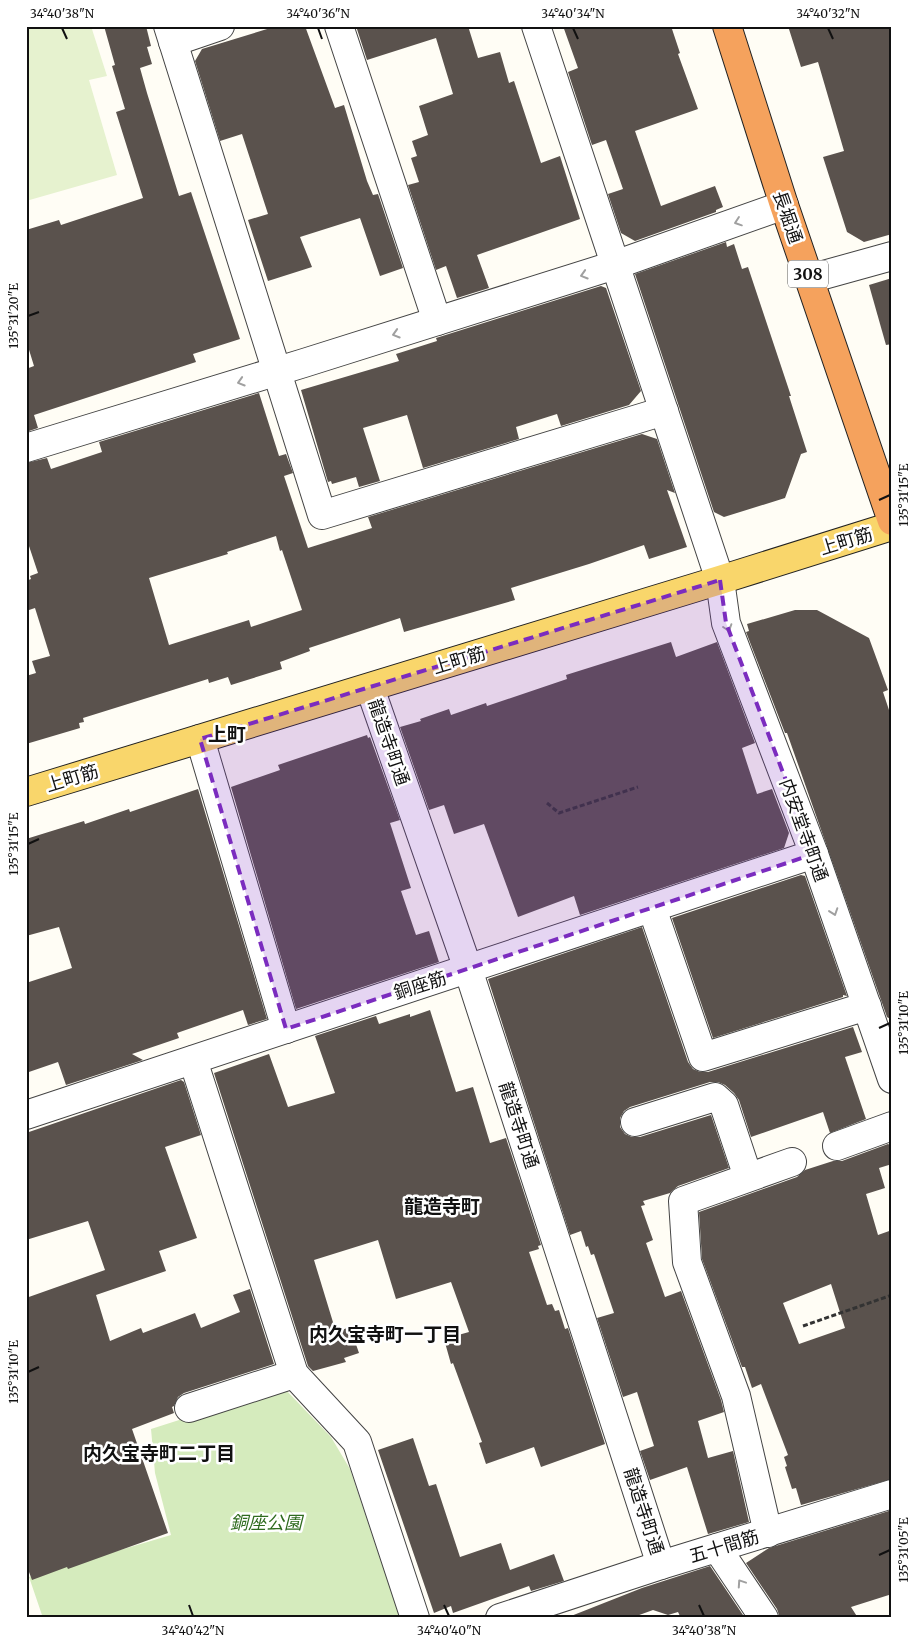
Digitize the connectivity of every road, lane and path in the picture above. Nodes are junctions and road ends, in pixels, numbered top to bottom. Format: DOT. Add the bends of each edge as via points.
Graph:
graph roads {
  1 [pos="220,26"];
  2 [pos="339,26"];
  3 [pos="536,26"];
  4 [pos="727,26"];
  5 [pos="171,34"];
  6 [pos="784,206"];
  7 [pos="892,256"];
  8 [pos="615,265"];
  9 [pos="809,279"];
  10 [pos="437,321"];
  11 [pos="278,371"];
  12 [pos="664,411"];
  13 [pos="26,448"];
  14 [pos="892,521"];
  15 [pos="892,526"];
  16 [pos="720,580"];
  17 [pos="370,688"];
  18 [pos="200,739"];
  19 [pos="638,787"];
  20 [pos="26,792"];
  21 [pos="547,803"];
  22 [pos="814,854"];
  23 [pos="652,908"];
  24 [pos="468,969"];
  25 [pos="867,1006"];
  26 [pos="286,1029"];
  27 [pos="884,1030"];
  28 [pos="193,1060"];
  29 [pos="892,1079"];
  30 [pos="26,1115"];
  31 [pos="635,1122"];
  32 [pos="892,1126"];
  33 [pos="837,1146"];
  34 [pos="792,1162"];
  35 [pos="748,1177"];
  36 [pos="892,1295"];
  37 [pos="803,1326"];
  38 [pos="294,1374"];
  39 [pos="189,1408"];
  40 [pos="892,1494"];
  41 [pos="768,1533"];
  42 [pos="717,1548"];
  43 [pos="662,1565"];
  44 [pos="543,1612"];
  45 [pos="415,1618"];
  46 [pos="500,1618"];
  47 [pos="764,1618"];
  1 -- 5 [label="street"];
  2 -- 10 [label="street"];
  3 -- 8 [label="street, 内安堂寺町通"];
  4 -- 6 [label="highway, 長堀通 / 308"];
  5 -- 11 [label="street"];
  6 -- 8 [label="street, one-way"];
  6 -- 9 [label="highway, 長堀通 / 308"];
  7 -- 9 [label="street"];
  8 -- 10 [label="street, one-way"];
  8 -- 12 [label="street, 内安堂寺町通"];
  9 -- 14 [label="highway, 長堀通 / 308"];
  10 -- 11 [label="street, one-way"];
  11 -- 12 [label="street" via="322,515"];
  11 -- 13 [label="street, one-way"];
  12 -- 16 [label="street, 内安堂寺町通"];
  15 -- 16 [label="main road, 上町筋"];
  16 -- 17 [label="main road, 上町筋"];
  16 -- 22 [label="street, 内安堂寺町通, one-way" via="726,623"];
  17 -- 18 [label="main road, 上町筋"];
  17 -- 24 [label="street, 龍造寺町通"];
  18 -- 20 [label="main road, 上町筋"];
  18 -- 26 [label="street"];
  19 -- 21 [label="path" via="559,813"];
  22 -- 23 [label="street, 銅座筋"];
  22 -- 25 [label="street, 内安堂寺町通, one-way"];
  23 -- 24 [label="street, 銅座筋"];
  23 -- 25 [label="street" via="703,1057"];
  24 -- 26 [label="street, 銅座筋"];
  24 -- 43 [label="street, 龍造寺町通"];
  25 -- 27 [label="street, 内安堂寺町通"];
  26 -- 28 [label="street, 銅座筋"];
  27 -- 29 [label="street, 内安堂寺町通"];
  28 -- 30 [label="street, 銅座筋"];
  28 -- 38 [label="street"];
  31 -- 35 [label="street" via="715,1097 724,1105"];
  32 -- 33 [label="street"];
  34 -- 35 [label="street"];
  35 -- 41 [label="street" via="683,1201 687,1262 736,1396"];
  36 -- 37 [label="path"];
  38 -- 39 [label="street"];
  38 -- 45 [label="street" via="357,1442"];
  40 -- 41 [label="street, 五十間筋"];
  41 -- 42 [label="street, 五十間筋"];
  42 -- 43 [label="street, 五十間筋"];
  47 -- 42 [label="street, one-way"];
  43 -- 44 [label="street, 五十間筋"];
  44 -- 46 [label="street, 五十間筋"];
}
